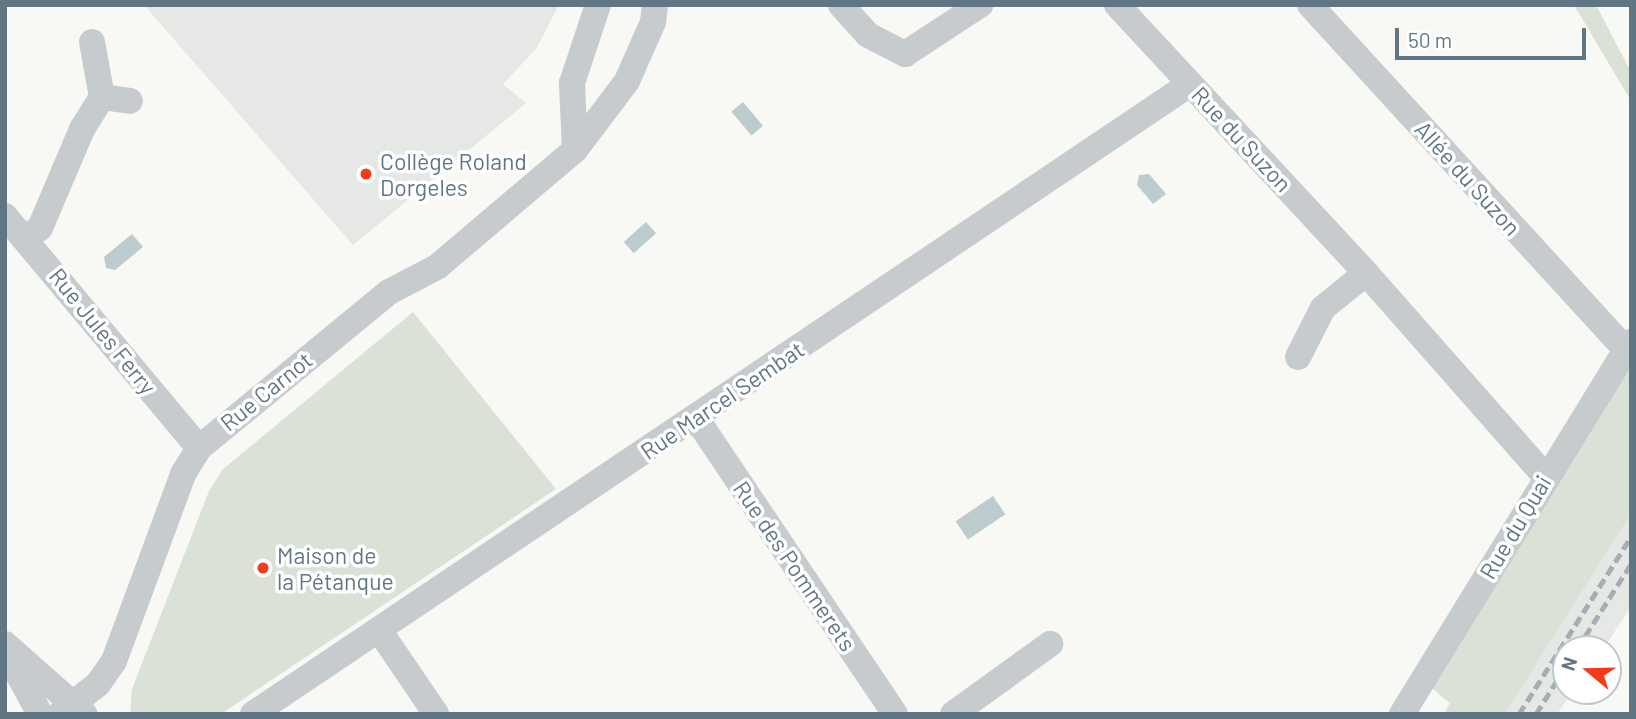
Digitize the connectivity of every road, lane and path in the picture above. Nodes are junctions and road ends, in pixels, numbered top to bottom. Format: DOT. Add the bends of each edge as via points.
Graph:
graph roads {
  1 [pos="598,5"];
  2 [pos="655,5"];
  3 [pos="841,5"];
  4 [pos="980,5"];
  5 [pos="1117,5"];
  6 [pos="1310,5"];
  7 [pos="92,41"];
  8 [pos="1190,83"];
  9 [pos="102,97"];
  10 [pos="130,101"];
  11 [pos="575,150"];
  12 [pos="5,216"];
  13 [pos="26,238"];
  14 [pos="1366,274"];
  15 [pos="1628,346"];
  16 [pos="1298,357"];
  17 [pos="696,418"];
  18 [pos="199,448"];
  19 [pos="1545,476"];
  20 [pos="379,630"];
  21 [pos="5,644"];
  22 [pos="1050,644"];
  23 [pos="5,650"];
  24 [pos="72,711"];
  25 [pos="40,714"];
  26 [pos="254,714"];
  27 [pos="436,714"];
  28 [pos="895,714"];
  29 [pos="953,714"];
  30 [pos="1402,714"];
  1 -- 11 [label="street" via="572,83"];
  2 -- 11 [label="street, Rue Carnot" via="653,22 627,81"];
  3 -- 4 [label="street" via="868,35 905,54"];
  5 -- 8 [label="street, Rue du Suzon"];
  6 -- 15 [label="street, Allée du Suzon"];
  7 -- 9 [label="street"];
  8 -- 14 [label="street, Rue du Suzon"];
  8 -- 17 [label="street, Rue Marcel Sembat"];
  9 -- 10 [label="street"];
  9 -- 13 [label="street" via="82,129 40,228"];
  11 -- 18 [label="street, Rue Carnot" via="437,267 389,292"];
  12 -- 13 [label="street, Rue Jules Ferry"];
  13 -- 18 [label="street, Rue Jules Ferry"];
  14 -- 16 [label="street" via="1323,308"];
  14 -- 19 [label="street, Rue du Suzon"];
  15 -- 19 [label="street, Rue du Quai"];
  17 -- 20 [label="street, Rue Marcel Sembat"];
  17 -- 28 [label="street, Rue des Pommerets"];
  18 -- 24 [label="street, Rue Carnot" via="183,474 114,661"];
  19 -- 30 [label="street, Rue du Quai"];
  20 -- 26 [label="street, Rue Marcel Sembat"];
  20 -- 27 [label="street"];
  21 -- 24 [label="street"];
  22 -- 29 [label="street"];
  23 -- 25 [label="street"];
}
